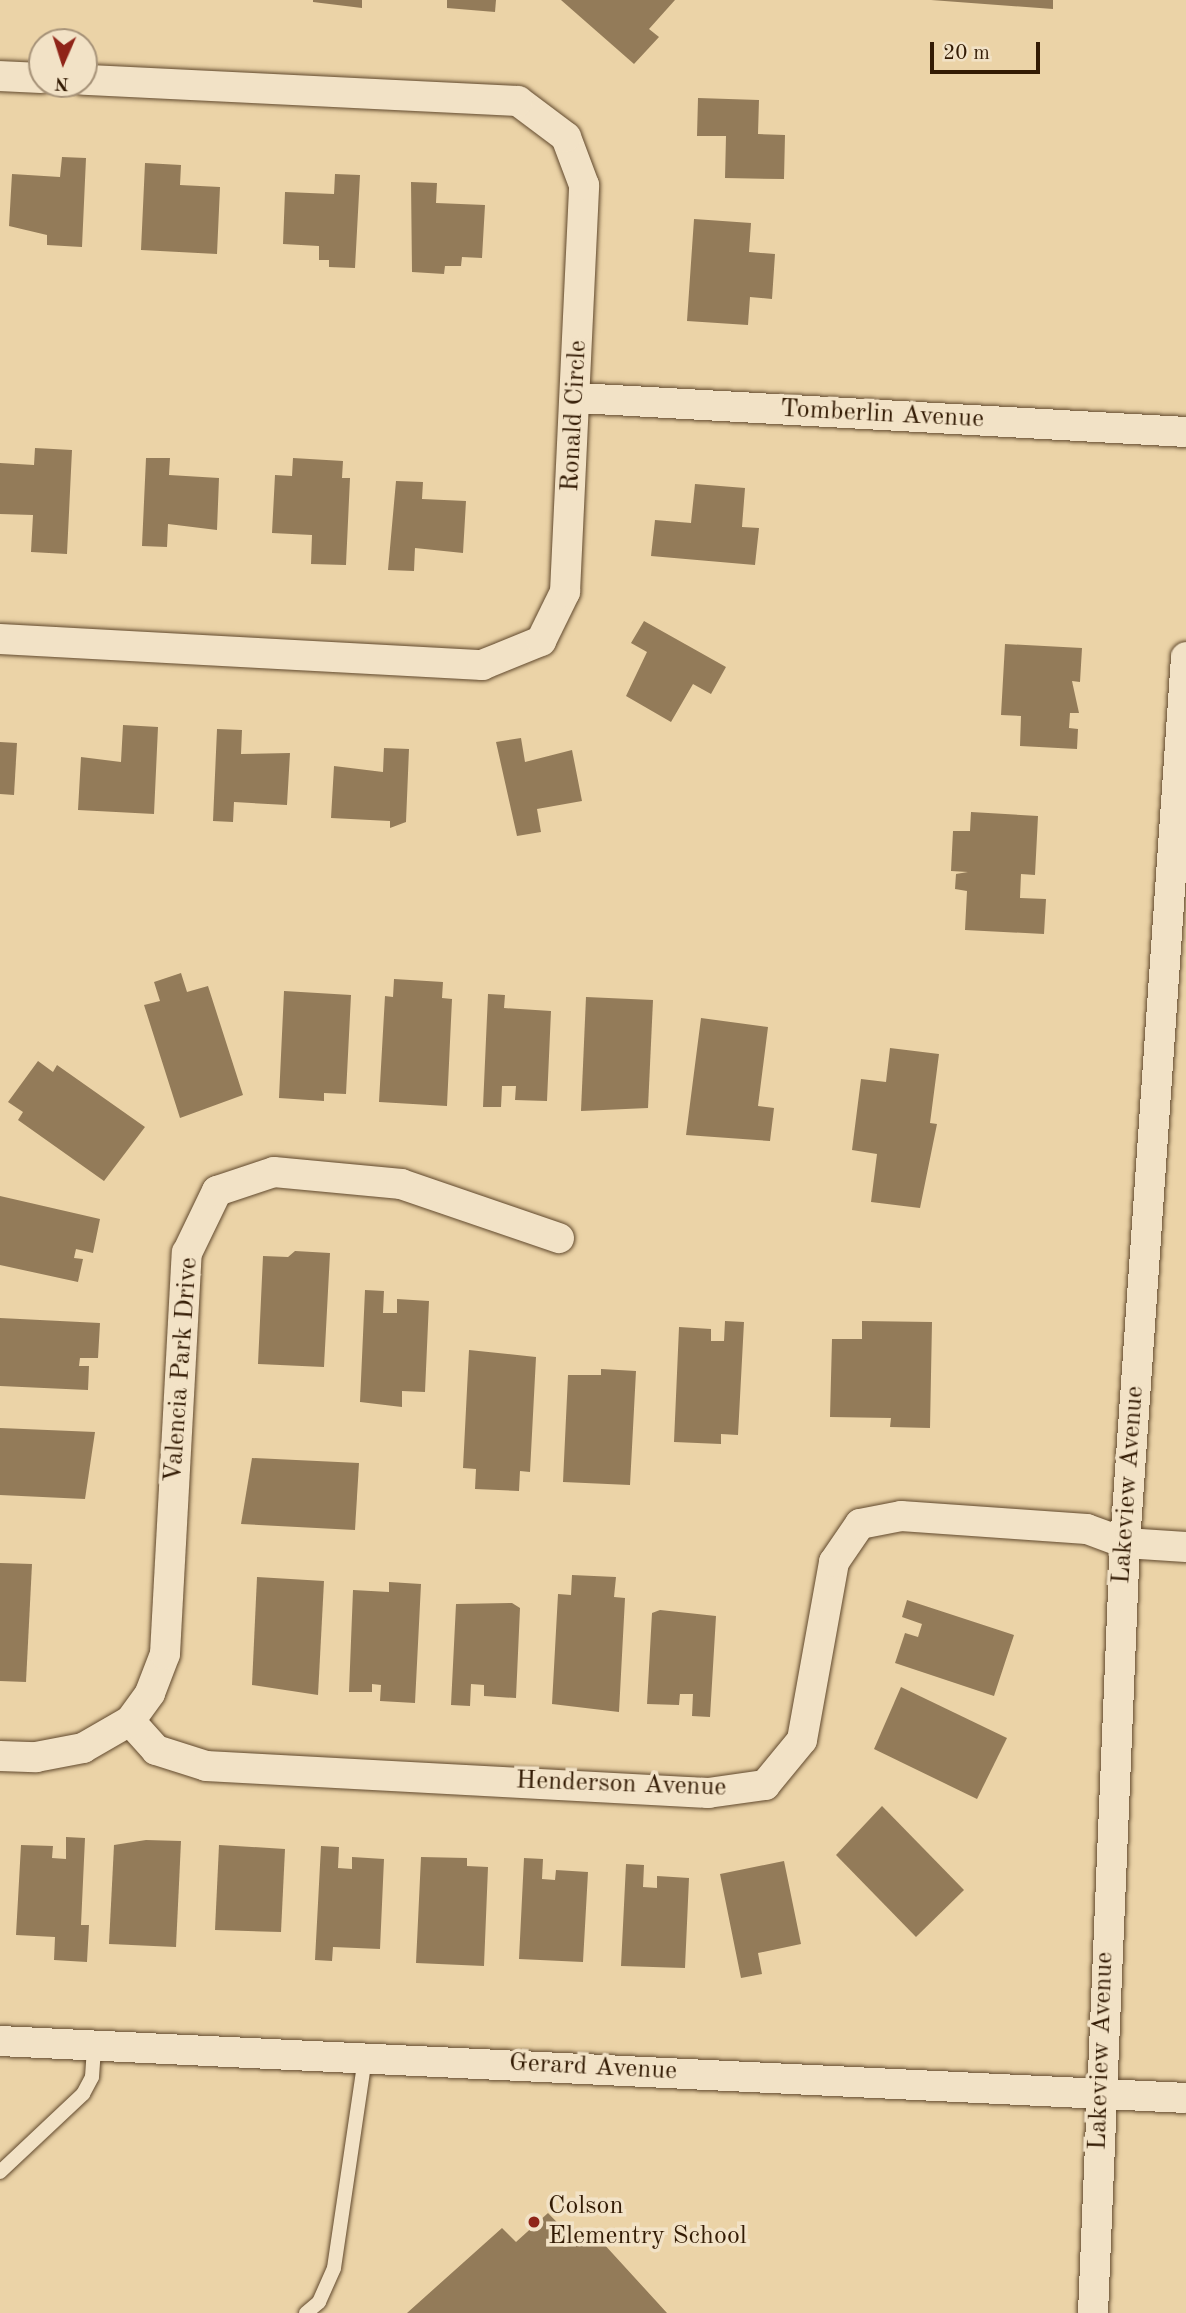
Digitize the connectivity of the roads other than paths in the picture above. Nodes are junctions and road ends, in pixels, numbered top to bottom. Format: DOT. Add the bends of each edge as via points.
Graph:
graph roads {
  1 [pos="0,76"];
  2 [pos="28,77"];
  3 [pos="98,81"];
  4 [pos="578,397"];
  5 [pos="1186,432"];
  6 [pos="0,639"];
  7 [pos="1186,657"];
  8 [pos="559,1238"];
  9 [pos="1125,1543"];
  10 [pos="1186,1547"];
  11 [pos="130,1721"];
  12 [pos="0,1755"];
  13 [pos="0,2041"];
  14 [pos="94,2045"];
  15 [pos="365,2057"];
  16 [pos="1099,2094"];
  17 [pos="1186,2098"];
  18 [pos="0,2172"];
  19 [pos="306,2313"];
  20 [pos="1093,2313"];
  1 -- 2 [label="street"];
  3 -- 4 [label="street, Ronald Circle" via="518,101 566,137 584,185"];
  4 -- 5 [label="street, Tomberlin Avenue"];
  4 -- 6 [label="street, Ronald Circle" via="565,592 541,641 482,665"];
  7 -- 9 [label="street, Lakeview Avenue"];
  8 -- 11 [label="street, Valencia Park Drive" via="401,1184 274,1172 217,1191 187,1253 165,1654"];
  9 -- 10 [label="street, Henderson Avenue"];
  9 -- 11 [label="street, Henderson Avenue" via="1087,1529 901,1516 860,1524 834,1562 802,1740 765,1785 708,1793 206,1766 156,1750"];
  9 -- 16 [label="street, Lakeview Avenue"];
  11 -- 12 [label="street" via="83,1748 36,1757"];
  13 -- 14 [label="street, Gerard Avenue"];
  14 -- 15 [label="street, Gerard Avenue"];
  14 -- 18 [label="lane" via="92,2077 83,2094"];
  15 -- 16 [label="street, Gerard Avenue"];
  15 -- 19 [label="lane" via="334,2268 319,2302"];
  16 -- 17 [label="street, Gerard Avenue"];
  16 -- 20 [label="street, Lakeview Avenue"];
}
